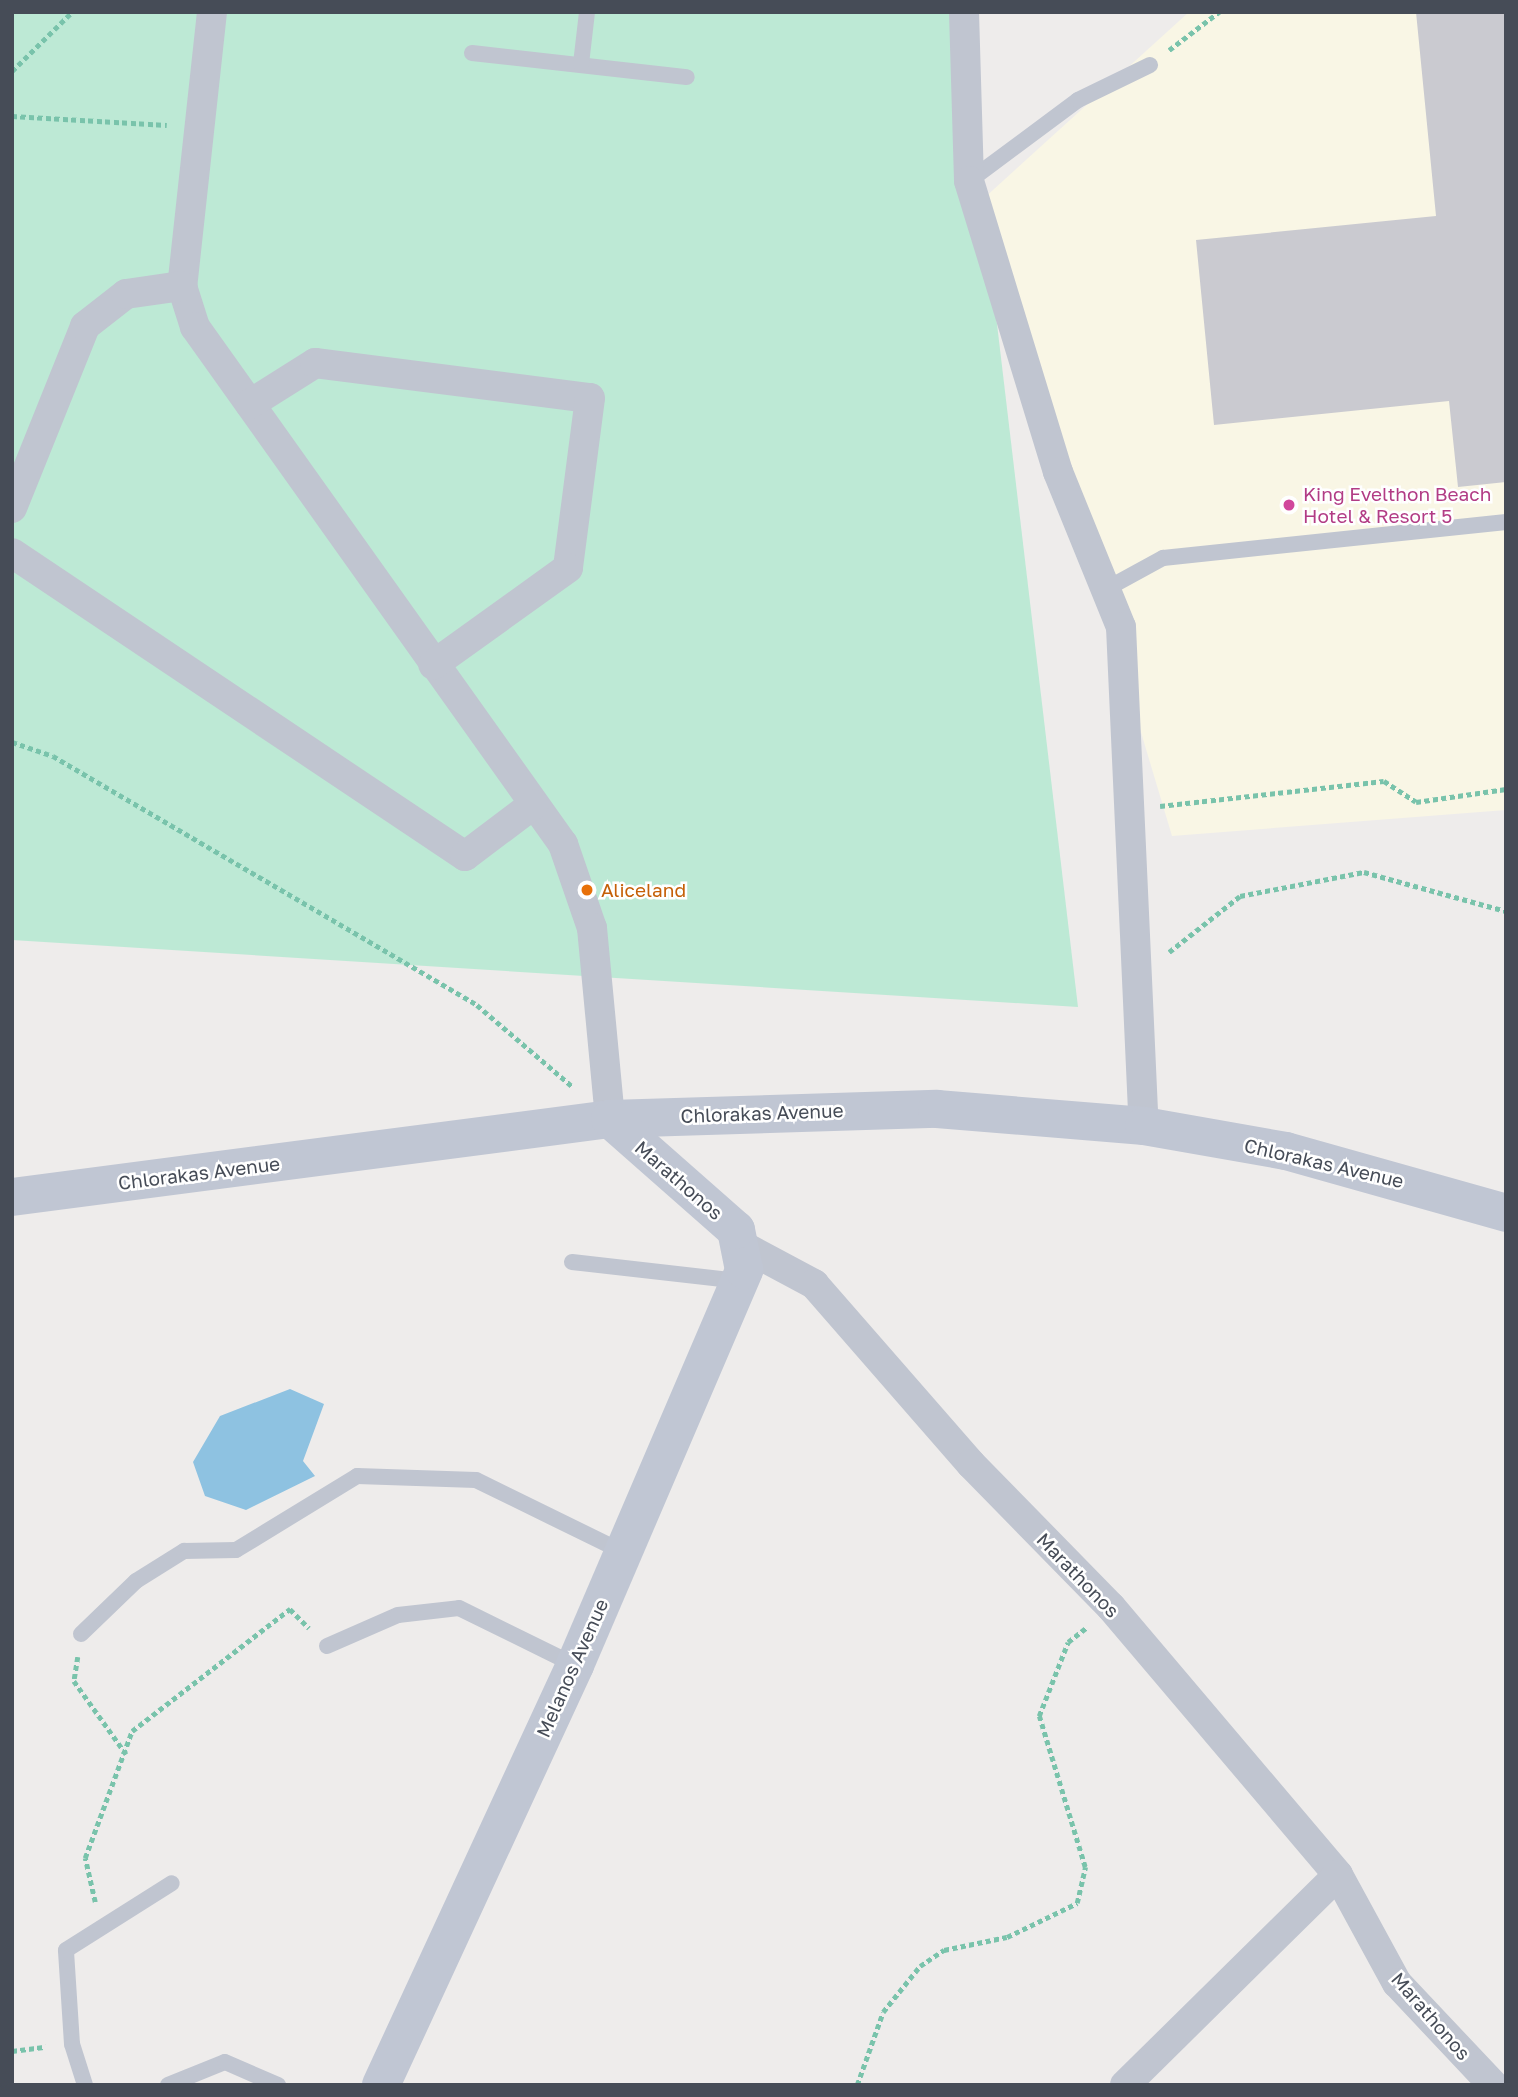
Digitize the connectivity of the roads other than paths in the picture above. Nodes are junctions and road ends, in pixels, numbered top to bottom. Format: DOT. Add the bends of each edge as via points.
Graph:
graph roads {
  1 [pos="212,12"];
  2 [pos="587,12"];
  3 [pos="964,12"];
  4 [pos="472,53"];
  5 [pos="581,64"];
  6 [pos="1150,65"];
  7 [pos="687,77"];
  8 [pos="969,181"];
  9 [pos="182,286"];
  10 [pos="250,404"];
  11 [pos="12,508"];
  12 [pos="1506,522"];
  13 [pos="12,553"];
  14 [pos="1108,588"];
  15 [pos="433,665"];
  16 [pos="534,804"];
  17 [pos="610,1119"];
  18 [pos="1144,1126"];
  19 [pos="12,1197"];
  20 [pos="1506,1213"];
  21 [pos="572,1262"];
  22 [pos="742,1263"];
  23 [pos="623,1552"];
  24 [pos="81,1634"];
  25 [pos="327,1646"];
  26 [pos="575,1665"];
  27 [pos="1338,1875"];
  28 [pos="172,1883"];
  29 [pos="85,2085"];
  30 [pos="168,2085"];
  31 [pos="278,2085"];
  32 [pos="381,2085"];
  33 [pos="1125,2085"];
  34 [pos="1493,2085"];
  1 -- 9 [label="street"];
  2 -- 5 [label="lane"];
  3 -- 8 [label="street"];
  4 -- 5 [label="lane"];
  5 -- 7 [label="lane"];
  6 -- 8 [label="lane" via="1078,100"];
  8 -- 14 [label="street" via="1058,472"];
  9 -- 10 [label="street" via="195,327"];
  9 -- 11 [label="street" via="126,294 85,326"];
  10 -- 15 [label="street"];
  10 -- 15 [label="street" via="315,363 590,398 568,568"];
  12 -- 14 [label="lane" via="1163,558"];
  13 -- 16 [label="street" via="465,856"];
  14 -- 18 [label="street" via="1121,627"];
  15 -- 16 [label="street"];
  16 -- 17 [label="street" via="563,844 592,928"];
  17 -- 18 [label="main road, Chlorakas Avenue" via="937,1109"];
  17 -- 19 [label="main road, Chlorakas Avenue"];
  17 -- 22 [label="main road, Marathonos" via="736,1230"];
  18 -- 20 [label="main road, Chlorakas Avenue" via="1286,1151"];
  21 -- 22 [label="lane"];
  22 -- 23 [label="main road, Melanos Avenue"];
  22 -- 27 [label="street, Marathonos" via="814,1284 971,1464 1111,1607"];
  23 -- 24 [label="lane" via="476,1480 357,1476 236,1550 184,1550 136,1581"];
  23 -- 26 [label="main road, Melanos Avenue"];
  25 -- 26 [label="lane" via="398,1615 459,1608"];
  26 -- 32 [label="main road, Melanos Avenue"];
  27 -- 33 [label="street"];
  27 -- 34 [label="street, Marathonos" via="1397,1983"];
  28 -- 29 [label="lane" via="66,1950 72,2044"];
  30 -- 31 [label="lane" via="225,2062"];
}
